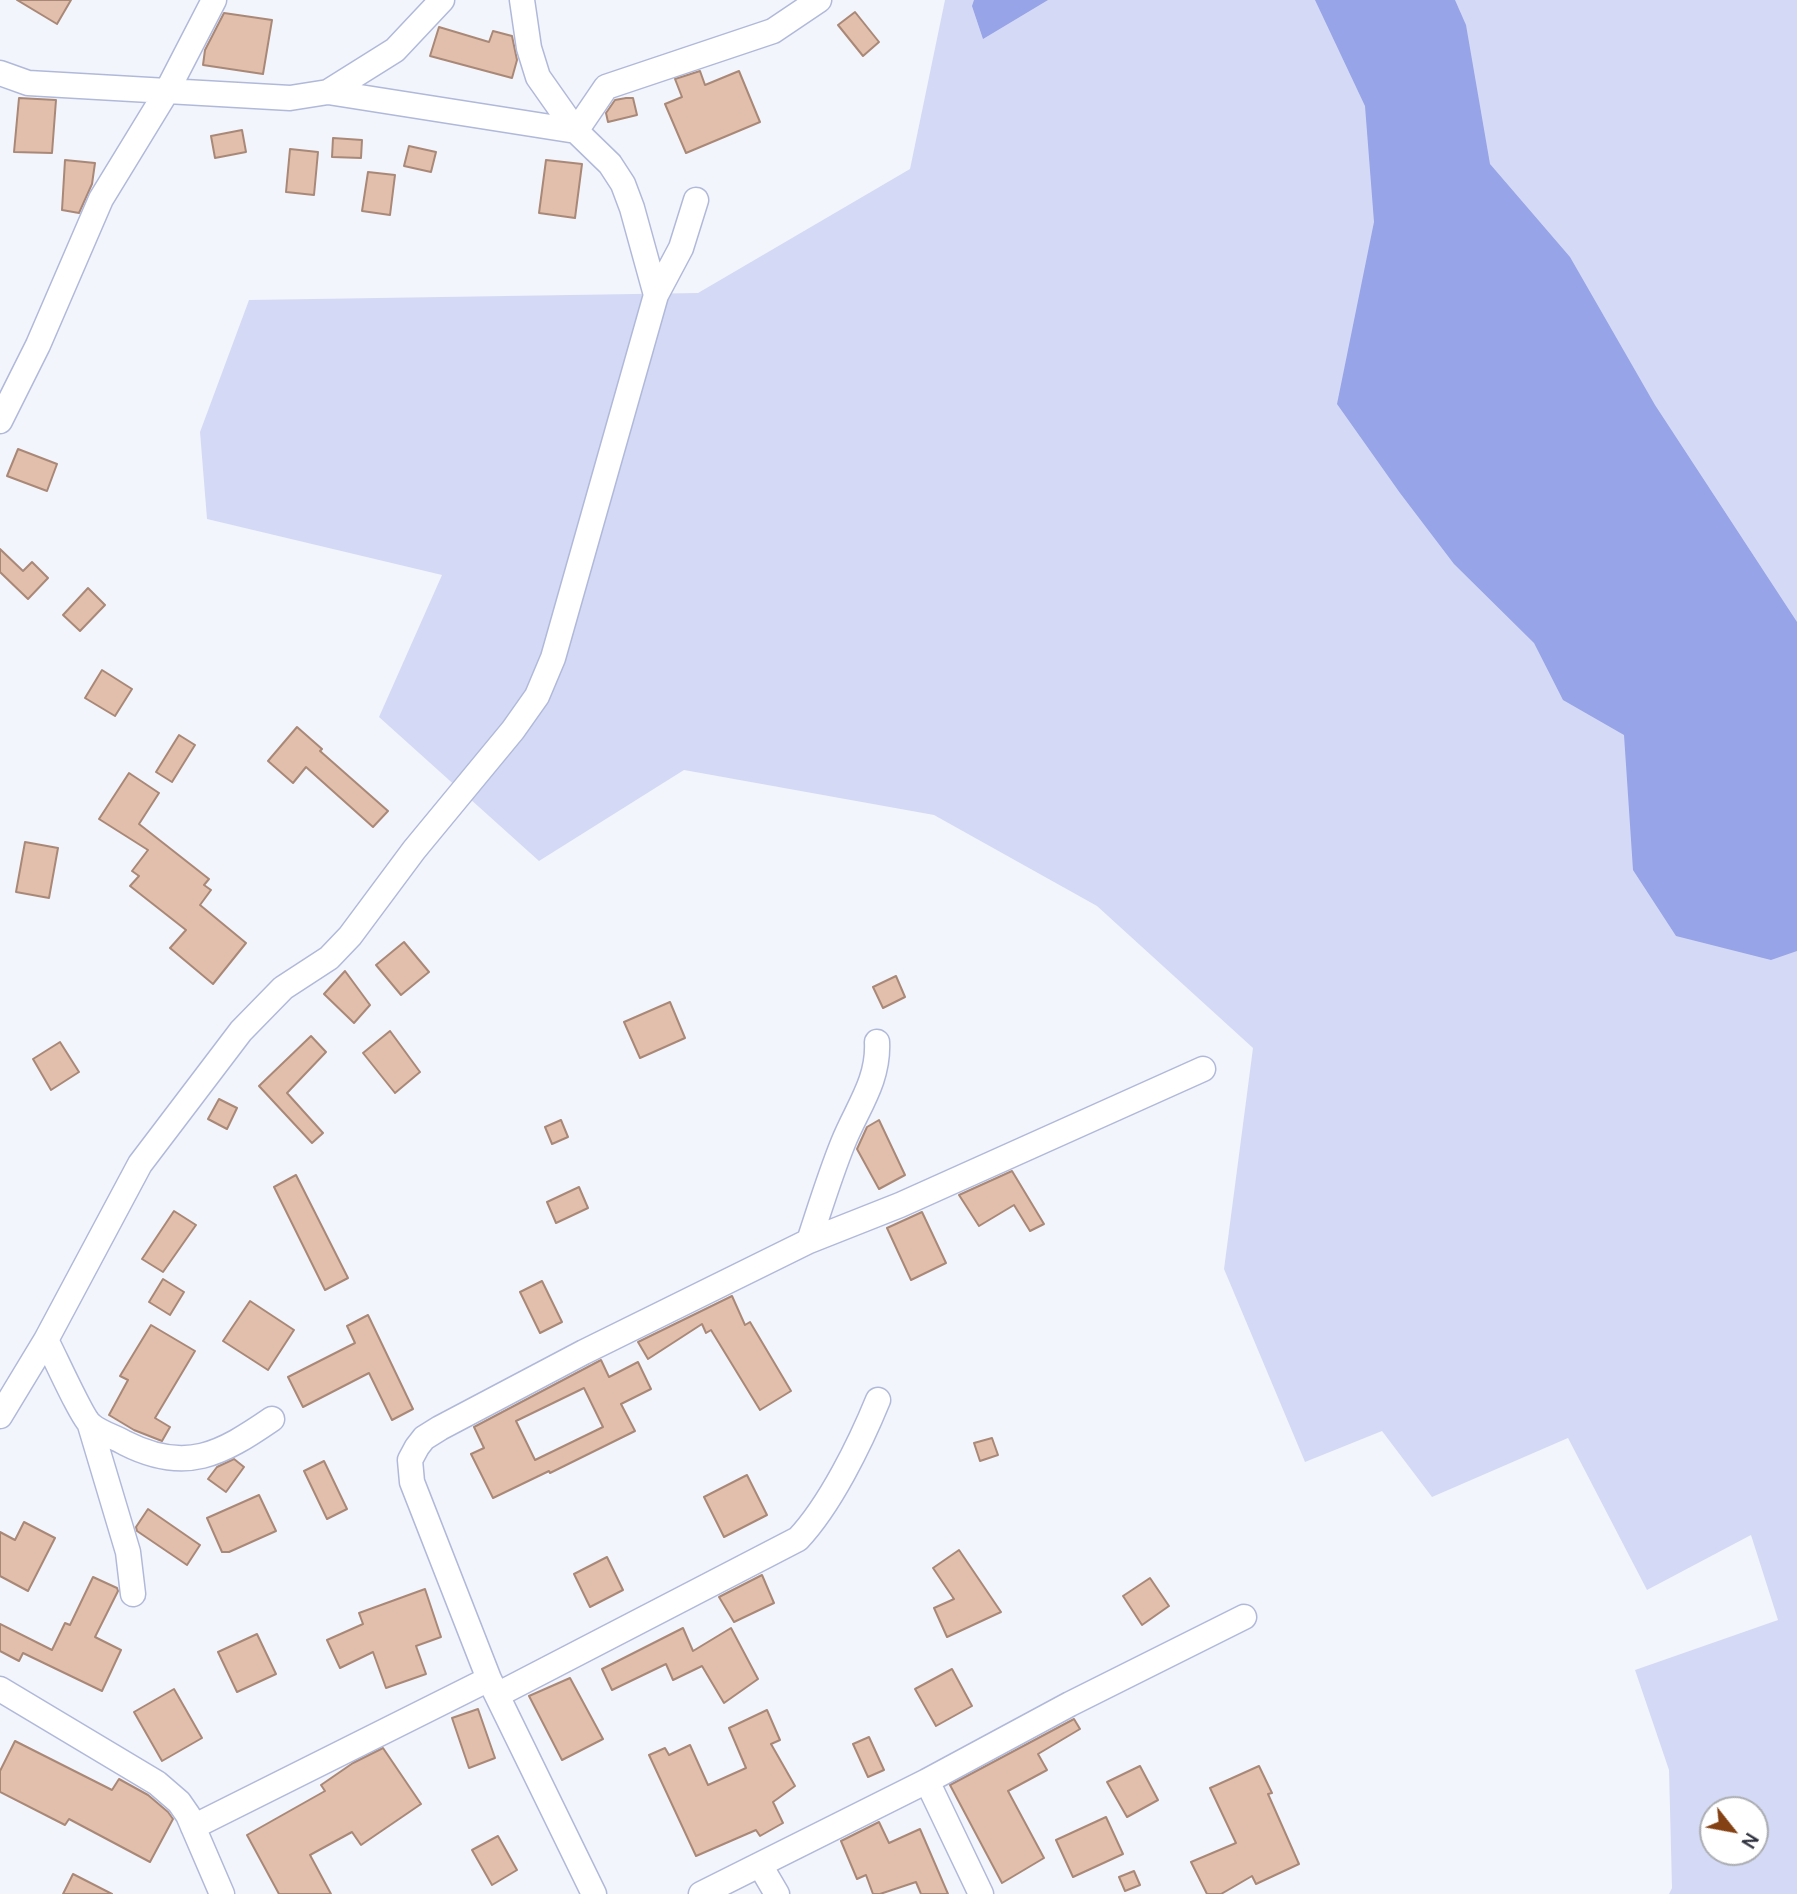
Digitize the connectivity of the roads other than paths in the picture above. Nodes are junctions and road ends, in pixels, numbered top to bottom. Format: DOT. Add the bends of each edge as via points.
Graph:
graph roads {
  1 [pos="214,0"];
  2 [pos="442,0"];
  3 [pos="522,0"];
  4 [pos="818,0"];
  5 [pos="0,73"];
  6 [pos="167,92"];
  7 [pos="328,92"];
  8 [pos="576,131"];
  9 [pos="696,200"];
  10 [pos="656,295"];
  11 [pos="0,421"];
  12 [pos="877,1042"];
  13 [pos="1203,1069"];
  14 [pos="809,1241"];
  15 [pos="46,1340"];
  16 [pos="878,1400"];
  17 [pos="0,1416"];
  18 [pos="272,1419"];
  19 [pos="90,1425"];
  20 [pos="132,1594"];
  21 [pos="1244,1617"];
  22 [pos="493,1687"];
  23 [pos="0,1689"];
  24 [pos="927,1781"];
  25 [pos="193,1827"];
  26 [pos="760,1865"];
  27 [pos="222,1894"];
  28 [pos="594,1894"];
  29 [pos="701,1894"];
  30 [pos="777,1894"];
  31 [pos="981,1894"];
  1 -- 6 [label="street"];
  2 -- 7 [label="street" via="395,50"];
  3 -- 8 [label="street" via="538,77"];
  4 -- 8 [label="street" via="773,31 606,87"];
  5 -- 6 [label="street" via="28,83"];
  6 -- 7 [label="street" via="290,98"];
  6 -- 11 [label="street" via="101,199"];
  7 -- 8 [label="street"];
  8 -- 10 [label="street" via="610,164 623,184"];
  9 -- 10 [label="street" via="681,248"];
  10 -- 15 [label="street" via="553,658 537,696 350,936 329,958 283,988 241,1031 182,1108 140,1164"];
  12 -- 14 [label="street" via="871,1088 843,1143"];
  13 -- 14 [label="street"];
  14 -- 22 [label="street" via="584,1352 440,1428 417,1447 410,1460 412,1482"];
  15 -- 17 [label="street"];
  15 -- 19 [label="street"];
  16 -- 22 [label="street" via="825,1505 798,1539"];
  18 -- 19 [label="street" via="234,1445 200,1457 169,1459 140,1451"];
  19 -- 20 [label="street" via="128,1552"];
  21 -- 24 [label="street"];
  22 -- 25 [label="street"];
  22 -- 28 [label="street"];
  23 -- 25 [label="street" via="157,1783 179,1802"];
  24 -- 26 [label="street"];
  24 -- 31 [label="street"];
  25 -- 27 [label="street"];
  26 -- 29 [label="street"];
  26 -- 30 [label="street"];
}
